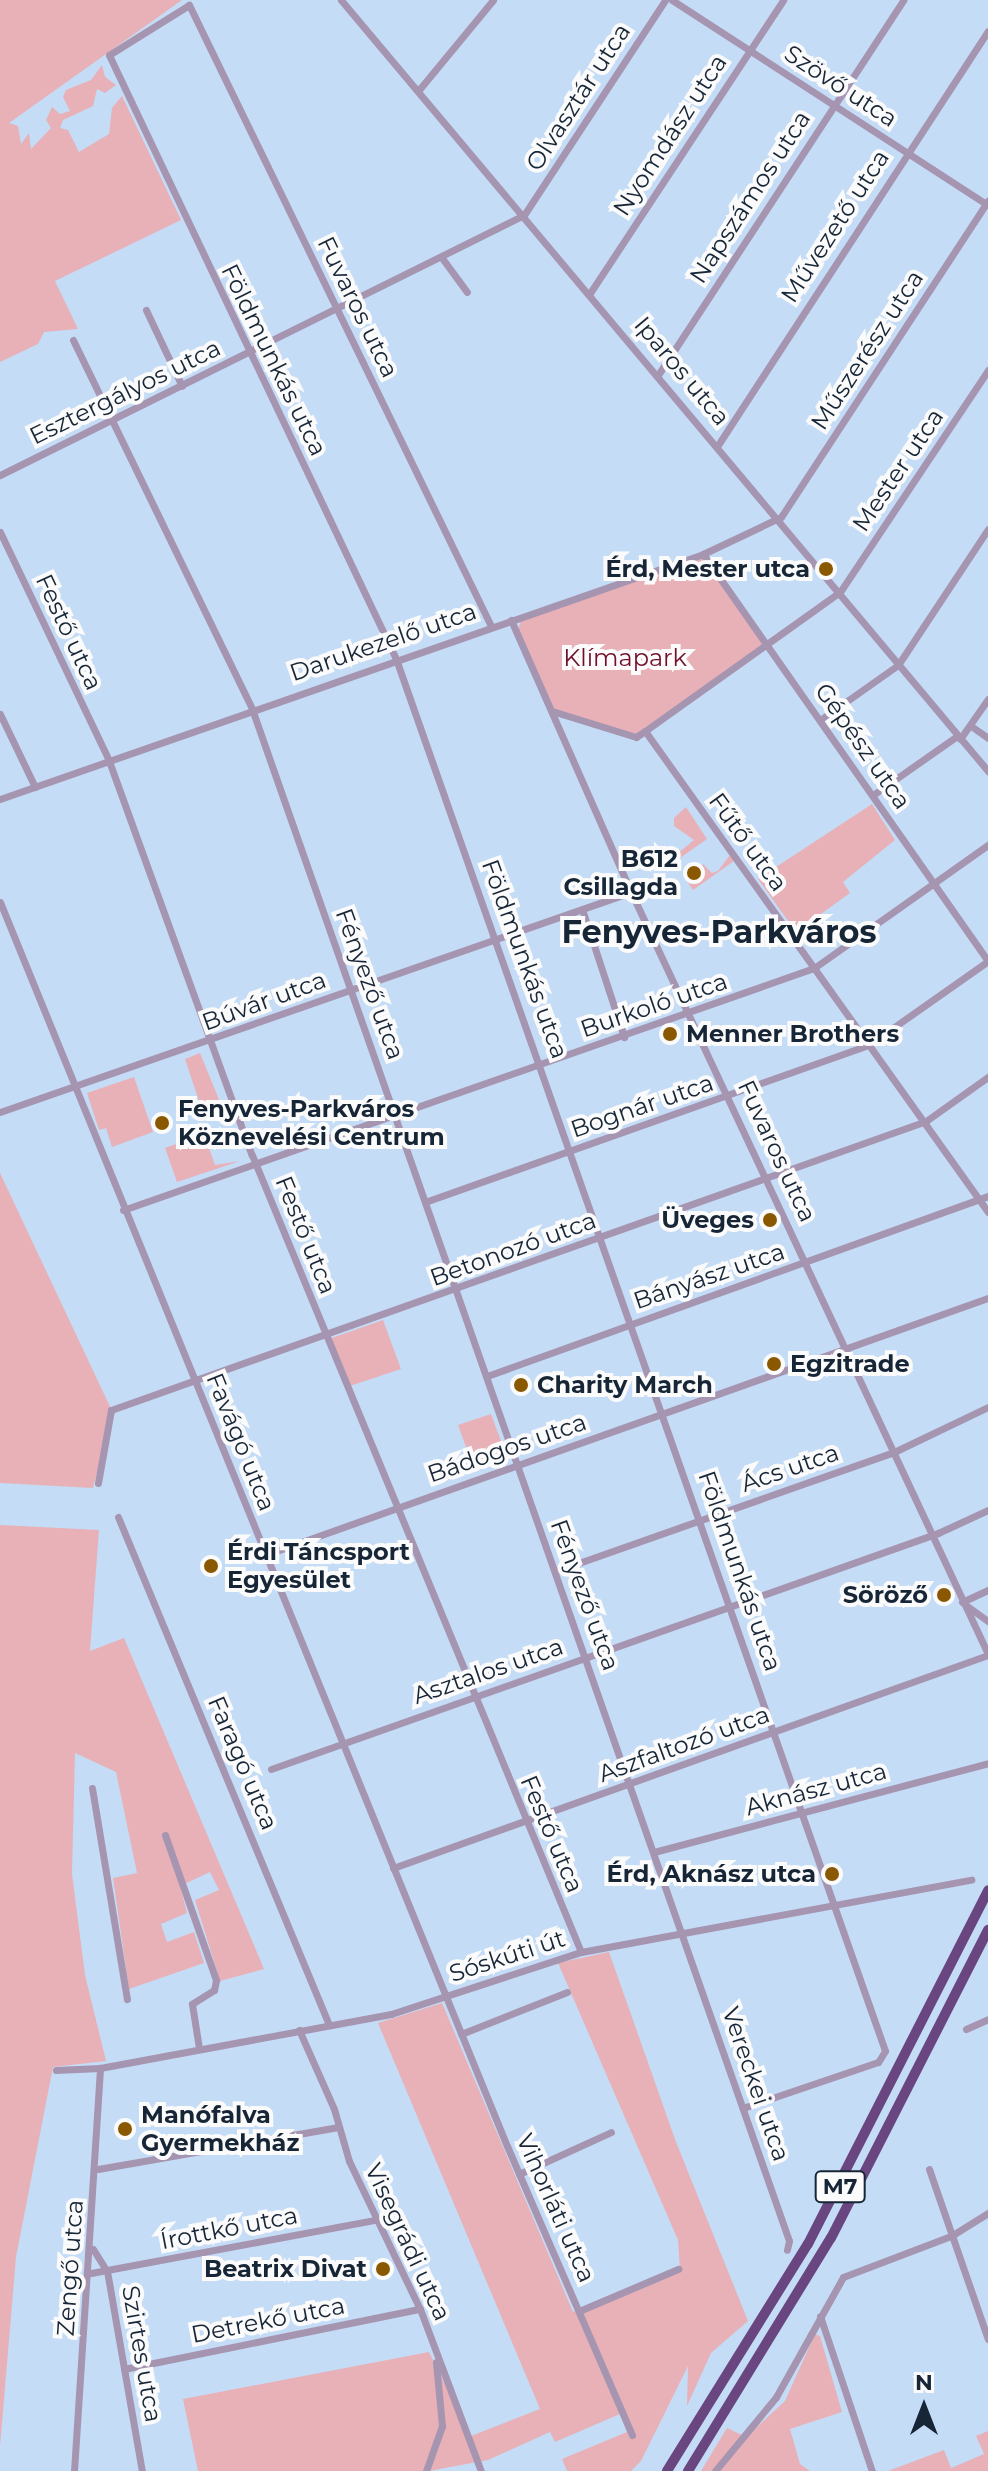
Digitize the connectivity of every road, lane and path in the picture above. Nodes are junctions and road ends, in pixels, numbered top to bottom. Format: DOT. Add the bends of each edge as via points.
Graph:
graph roads {
  1 [pos="341,0"];
  2 [pos="493,0"];
  3 [pos="665,0"];
  4 [pos="672,0"];
  5 [pos="783,0"];
  6 [pos="903,0"];
  7 [pos="988,31"];
  8 [pos="750,51"];
  9 [pos="109,55"];
  10 [pos="418,91"];
  11 [pos="834,105"];
  12 [pos="907,152"];
  13 [pos="987,203"];
  14 [pos="524,215"];
  15 [pos="442,258"];
  16 [pos="467,292"];
  17 [pos="590,293"];
  18 [pos="146,310"];
  19 [pos="338,311"];
  20 [pos="73,340"];
  21 [pos="249,354"];
  22 [pos="988,370"];
  23 [pos="658,375"];
  24 [pos="182,386"];
  25 [pos="112,421"];
  26 [pos="718,445"];
  27 [pos="0,475"];
  28 [pos="778,519"];
  29 [pos="988,529"];
  30 [pos="0,532"];
  31 [pos="703,554"];
  32 [pos="840,592"];
  33 [pos="511,620"];
  34 [pos="491,626"];
  35 [pos="769,646"];
  36 [pos="396,659"];
  37 [pos="898,665"];
  38 [pos="988,699"];
  39 [pos="252,709"];
  40 [pos="552,711"];
  41 [pos="0,714"];
  42 [pos="820,720"];
  43 [pos="971,726"];
  44 [pos="645,731"];
  45 [pos="959,737"];
  46 [pos="988,738"];
  47 [pos="109,761"];
  48 [pos="988,771"];
  49 [pos="35,787"];
  50 [pos="873,795"];
  51 [pos="0,799"];
  52 [pos="988,845"];
  53 [pos="934,885"];
  54 [pos="631,892"];
  55 [pos="0,902"];
  56 [pos="582,909"];
  57 [pos="497,940"];
  58 [pos="988,961"];
  59 [pos="814,968"];
  60 [pos="351,991"];
  61 [pos="690,1014"];
  62 [pos="624,1037"];
  63 [pos="208,1042"];
  64 [pos="870,1044"];
  65 [pos="542,1066"];
  66 [pos="988,1077"];
  67 [pos="75,1087"];
  68 [pos="729,1096"];
  69 [pos="0,1112"];
  70 [pos="396,1116"];
  71 [pos="926,1121"];
  72 [pos="573,1151"];
  73 [pos="256,1166"];
  74 [pos="768,1178"];
  75 [pos="984,1199"];
  76 [pos="425,1202"];
  77 [pos="123,1210"];
  78 [pos="988,1212"];
  79 [pos="603,1237"];
  80 [pos="806,1264"];
  81 [pos="455,1291"];
  82 [pos="988,1298"];
  83 [pos="632,1324"];
  84 [pos="326,1337"];
  85 [pos="846,1350"];
  86 [pos="487,1376"];
  87 [pos="194,1382"];
  88 [pos="988,1407"];
  89 [pos="663,1415"];
  90 [pos="894,1452"];
  91 [pos="518,1466"];
  92 [pos="98,1483"];
  93 [pos="397,1508"];
  94 [pos="988,1510"];
  95 [pos="118,1517"];
  96 [pos="701,1520"];
  97 [pos="933,1535"];
  98 [pos="265,1555"];
  99 [pos="556,1571"];
  100 [pos="988,1590"];
  101 [pos="962,1602"];
  102 [pos="732,1607"];
  103 [pos="988,1621"];
  104 [pos="988,1655"];
  105 [pos="586,1657"];
  106 [pos="475,1698"];
  107 [pos="775,1733"];
  108 [pos="343,1742"];
  109 [pos="988,1763"];
  110 [pos="271,1769"];
  111 [pos="630,1784"];
  112 [pos="92,1788"];
  113 [pos="804,1813"];
  114 [pos="525,1822"];
  115 [pos="165,1835"];
  116 [pos="654,1852"];
  117 [pos="393,1868"];
  118 [pos="971,1880"];
  119 [pos="988,1890"];
  120 [pos="835,1904"];
  121 [pos="988,1930"];
  122 [pos="681,1931"];
  123 [pos="581,1952"];
  124 [pos="567,1992"];
  125 [pos="446,1997"];
  126 [pos="127,1999"];
  127 [pos="988,2019"];
  128 [pos="329,2025"];
  129 [pos="966,2029"];
  130 [pos="299,2030"];
  131 [pos="461,2034"];
  132 [pos="199,2048"];
  133 [pos="100,2068"];
  134 [pos="56,2070"];
  135 [pos="743,2108"];
  136 [pos="338,2127"];
  137 [pos="611,2132"];
  138 [pos="98,2169"];
  139 [pos="929,2169"];
  140 [pos="519,2174"];
  141 [pos="988,2213"];
  142 [pos="375,2220"];
  143 [pos="951,2236"];
  144 [pos="92,2247"];
  145 [pos="787,2250"];
  146 [pos="678,2269"];
  147 [pos="107,2271"];
  148 [pos="91,2273"];
  149 [pos="420,2309"];
  150 [pos="579,2311"];
  151 [pos="820,2316"];
  152 [pos="987,2335"];
  153 [pos="436,2356"];
  154 [pos="124,2369"];
  155 [pos="632,2435"];
  156 [pos="74,2471"];
  157 [pos="142,2471"];
  158 [pos="426,2471"];
  159 [pos="481,2471"];
  160 [pos="667,2471"];
  161 [pos="688,2471"];
  162 [pos="715,2471"];
  163 [pos="872,2471"];
  1 -- 10 [label="street, Iparos utca"];
  2 -- 10 [label="street"];
  3 -- 14 [label="street, Olvasztár utca"];
  4 -- 8 [label="street, Szövő utca"];
  5 -- 8 [label="street, Nyomdász utca"];
  6 -- 11 [label="street, Napszámos utca"];
  7 -- 12 [label="street, Művezető utca"];
  8 -- 11 [label="street, Szövő utca"];
  8 -- 17 [label="street, Nyomdász utca"];
  9 -- 19 [label="street, Fuvaros utca" via="189,5"];
  9 -- 21 [label="street, Földmunkás utca"];
  10 -- 14 [label="street, Iparos utca"];
  11 -- 12 [label="street, Szövő utca"];
  11 -- 23 [label="street, Napszámos utca"];
  12 -- 13 [label="street, Szövő utca"];
  12 -- 26 [label="street, Művezető utca"];
  13 -- 28 [label="street, Műszerész utca"];
  14 -- 15 [label="street, Esztergályos utca"];
  14 -- 17 [label="street, Iparos utca"];
  15 -- 16 [label="street"];
  15 -- 19 [label="street, Esztergályos utca"];
  17 -- 23 [label="street, Iparos utca"];
  18 -- 24 [label="street"];
  19 -- 21 [label="street, Esztergályos utca"];
  19 -- 34 [label="street, Fuvaros utca"];
  20 -- 25 [label="street, Fényező utca"];
  21 -- 24 [label="street, Esztergályos utca"];
  21 -- 36 [label="street, Földmunkás utca"];
  22 -- 32 [label="street, Mester utca"];
  23 -- 26 [label="street, Iparos utca"];
  24 -- 25 [label="street, Esztergályos utca"];
  25 -- 27 [label="street, Esztergályos utca"];
  25 -- 39 [label="street, Fényező utca"];
  26 -- 28 [label="street, Iparos utca"];
  28 -- 31 [label="street, Darukezelő utca"];
  28 -- 32 [label="street, Iparos utca"];
  29 -- 37 [label="street"];
  30 -- 47 [label="street, Festő utca"];
  31 -- 33 [label="street, Darukezelő utca"];
  31 -- 35 [label="street, Gépész utca"];
  32 -- 35 [label="street, Mester utca"];
  32 -- 37 [label="street, Iparos utca"];
  33 -- 34 [label="street, Darukezelő utca"];
  33 -- 40 [label="street, Fuvaros utca"];
  34 -- 36 [label="street, Darukezelő utca"];
  35 -- 42 [label="street, Gépész utca"];
  35 -- 44 [label="street, Mester utca"];
  36 -- 39 [label="street, Darukezelő utca"];
  36 -- 57 [label="street, Földmunkás utca"];
  37 -- 42 [label="street"];
  37 -- 45 [label="street, Iparos utca"];
  38 -- 43 [label="street"];
  39 -- 47 [label="street, Darukezelő utca"];
  39 -- 60 [label="street, Fényező utca"];
  40 -- 44 [label="street" via="636,737"];
  40 -- 54 [label="street, Fuvaros utca"];
  41 -- 49 [label="street"];
  42 -- 50 [label="street, Gépész utca"];
  43 -- 45 [label="street"];
  43 -- 46 [label="street"];
  44 -- 59 [label="street, Fűtő utca"];
  45 -- 48 [label="street, Iparos utca"];
  45 -- 50 [label="street"];
  47 -- 49 [label="street, Darukezelő utca"];
  47 -- 63 [label="street, Festő utca"];
  49 -- 51 [label="street, Darukezelő utca"];
  50 -- 53 [label="street, Gépész utca"];
  52 -- 53 [label="street, Burkoló utca"];
  53 -- 58 [label="street, Gépész utca"];
  53 -- 59 [label="street, Burkoló utca"];
  54 -- 56 [label="street, Búvár utca"];
  54 -- 61 [label="street, Fuvaros utca"];
  55 -- 67 [label="street, Favágó utca"];
  56 -- 57 [label="street, Búvár utca"];
  56 -- 62 [label="street"];
  57 -- 60 [label="street, Búvár utca"];
  57 -- 65 [label="street, Földmunkás utca"];
  58 -- 64 [label="street, Bognár utca"];
  59 -- 61 [label="street, Burkoló utca"];
  59 -- 64 [label="street, Fűtő utca"];
  60 -- 63 [label="street, Búvár utca"];
  60 -- 70 [label="street, Fényező utca"];
  61 -- 62 [label="street, Burkoló utca"];
  61 -- 68 [label="street, Fuvaros utca"];
  62 -- 65 [label="street, Burkoló utca"];
  63 -- 67 [label="street, Búvár utca"];
  63 -- 73 [label="street, Festő utca"];
  64 -- 68 [label="street, Bognár utca"];
  64 -- 71 [label="street, Fűtő utca"];
  65 -- 70 [label="street, Burkoló utca"];
  65 -- 72 [label="street, Földmunkás utca"];
  66 -- 71 [label="street, Betonozó utca"];
  67 -- 69 [label="street, Búvár utca"];
  67 -- 77 [label="street, Favágó utca"];
  68 -- 72 [label="street, Bognár utca"];
  68 -- 74 [label="street, Fuvaros utca"];
  70 -- 73 [label="street, Burkoló utca"];
  70 -- 76 [label="street, Fényező utca"];
  71 -- 74 [label="street, Betonozó utca"];
  71 -- 75 [label="street, Fűtő utca"];
  72 -- 76 [label="street, Bognár utca"];
  72 -- 79 [label="street, Földmunkás utca"];
  73 -- 77 [label="street, Burkoló utca"];
  73 -- 84 [label="street, Festő utca"];
  74 -- 79 [label="street, Betonozó utca"];
  74 -- 80 [label="street, Fuvaros utca"];
  75 -- 78 [label="street, Fűtő utca"];
  75 -- 80 [label="street, Bányász utca"];
  76 -- 81 [label="street, Fényező utca"];
  77 -- 87 [label="street, Favágó utca"];
  79 -- 81 [label="street, Betonozó utca"];
  79 -- 83 [label="street, Földmunkás utca"];
  80 -- 83 [label="street, Bányász utca"];
  80 -- 85 [label="street, Fuvaros utca"];
  81 -- 84 [label="street, Betonozó utca"];
  81 -- 86 [label="street, Fényező utca"];
  82 -- 85 [label="street, Bádogos utca"];
  83 -- 86 [label="street, Bányász utca"];
  83 -- 89 [label="street, Földmunkás utca"];
  84 -- 87 [label="street, Betonozó utca"];
  84 -- 93 [label="street, Festő utca"];
  85 -- 89 [label="street, Bádogos utca"];
  85 -- 90 [label="street, Fuvaros utca"];
  86 -- 91 [label="street, Fényező utca"];
  87 -- 92 [label="street, Betonozó utca" via="111,1410"];
  87 -- 98 [label="street, Favágó utca"];
  88 -- 90 [label="street, Ács utca"];
  89 -- 91 [label="street, Bádogos utca"];
  89 -- 96 [label="street, Földmunkás utca"];
  90 -- 96 [label="street, Ács utca"];
  90 -- 97 [label="street, Fuvaros utca"];
  91 -- 93 [label="street, Bádogos utca"];
  91 -- 99 [label="street, Fényező utca"];
  93 -- 98 [label="street, Bádogos utca"];
  93 -- 106 [label="street, Festő utca"];
  94 -- 97 [label="street, Asztalos utca"];
  95 -- 128 [label="street, Faragó utca"];
  96 -- 99 [label="street, Ács utca"];
  96 -- 102 [label="street, Földmunkás utca"];
  97 -- 101 [label="street, Fuvaros utca"];
  97 -- 102 [label="street, Asztalos utca"];
  98 -- 108 [label="street, Favágó utca"];
  99 -- 105 [label="street, Fényező utca"];
  100 -- 101 [label="street"];
  101 -- 103 [label="street"];
  101 -- 104 [label="street, Fuvaros utca"];
  102 -- 105 [label="street, Asztalos utca"];
  102 -- 107 [label="street, Földmunkás utca"];
  104 -- 107 [label="street, Aszfaltozó utca"];
  105 -- 106 [label="street, Asztalos utca"];
  105 -- 111 [label="street, Fényező utca"];
  106 -- 108 [label="street, Asztalos utca"];
  106 -- 114 [label="street, Festő utca"];
  107 -- 111 [label="street, Aszfaltozó utca"];
  107 -- 113 [label="street, Földmunkás utca"];
  108 -- 110 [label="street, Asztalos utca"];
  108 -- 117 [label="street, Favágó utca"];
  109 -- 113 [label="street, Aknász utca"];
  111 -- 114 [label="street, Aszfaltozó utca"];
  111 -- 116 [label="street, Fényező utca"];
  112 -- 126 [label="street"];
  113 -- 116 [label="street, Aknász utca"];
  113 -- 120 [label="street, Földmunkás utca"];
  114 -- 117 [label="street, Aszfaltozó utca"];
  114 -- 123 [label="street, Festő utca"];
  115 -- 132 [label="street" via="216,1980 214,1990 192,2004"];
  116 -- 122 [label="street, Fényező utca"];
  117 -- 125 [label="street, Favágó utca"];
  118 -- 120 [label="street, Sóskúti út"];
  119 -- 160 [label="highway, M7" via="822,2220"];
  120 -- 122 [label="street, Sóskúti út"];
  120 -- 135 [label="street, Földmunkás utca" via="885,2051 878,2062"];
  121 -- 161 [label="highway, M7" via="831,2238"];
  122 -- 123 [label="street, Sóskúti út"];
  122 -- 135 [label="street, Vereckei utca"];
  123 -- 125 [label="street, Sóskúti út"];
  124 -- 131 [label="street"];
  125 -- 128 [label="street, Sóskúti út"];
  125 -- 131 [label="street, Vihorláti utca"];
  127 -- 129 [label="street"];
  128 -- 130 [label="street, Sóskúti út"];
  130 -- 132 [label="street, Sóskúti út"];
  130 -- 136 [label="street, Visegrádi utca"];
  131 -- 140 [label="street, Vihorláti utca"];
  132 -- 133 [label="street, Sóskúti út"];
  133 -- 134 [label="street, Sóskúti út"];
  133 -- 138 [label="street, Zengő utca"];
  135 -- 145 [label="street, Vereckei utca" via="789,2241"];
  136 -- 138 [label="street"];
  136 -- 142 [label="street, Visegrádi utca"];
  137 -- 140 [label="street"];
  138 -- 144 [label="street, Zengő utca"];
  139 -- 143 [label="street"];
  140 -- 150 [label="street, Vihorláti utca"];
  141 -- 143 [label="street"];
  142 -- 147 [label="street, Írottkő utca"];
  142 -- 149 [label="street, Visegrádi utca"];
  143 -- 151 [label="street" via="843,2277"];
  143 -- 152 [label="street"];
  144 -- 147 [label="street, Szirtes utca"];
  144 -- 148 [label="street, Zengő utca"];
  146 -- 150 [label="street"];
  147 -- 148 [label="street, Írottkő utca"];
  147 -- 154 [label="street, Szirtes utca"];
  148 -- 156 [label="street, Zengő utca"];
  149 -- 153 [label="street, Visegrádi utca"];
  149 -- 154 [label="street, Detrekő utca"];
  150 -- 155 [label="street, Vihorláti utca"];
  151 -- 162 [label="street" via="776,2397"];
  151 -- 163 [label="street"];
  153 -- 158 [label="street" via="442,2426"];
  153 -- 159 [label="street, Visegrádi utca"];
  154 -- 157 [label="street, Szirtes utca"];
}
